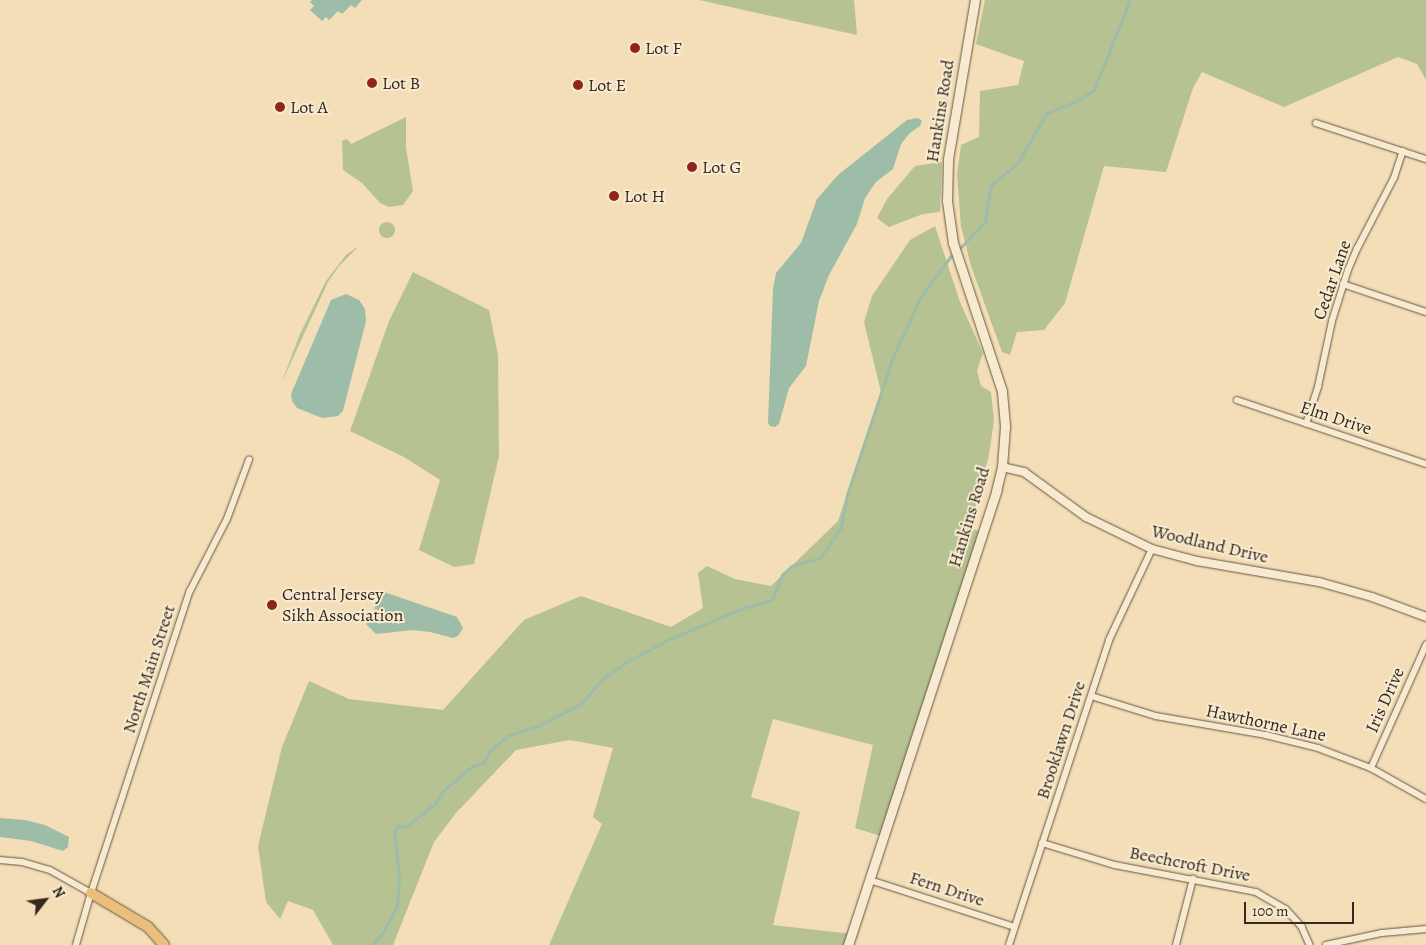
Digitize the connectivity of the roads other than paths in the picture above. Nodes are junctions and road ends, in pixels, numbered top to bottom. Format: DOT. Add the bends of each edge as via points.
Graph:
graph roads {
  1 [pos="975,0"];
  2 [pos="1316,123"];
  3 [pos="1402,151"];
  4 [pos="1426,159"];
  5 [pos="1344,284"];
  6 [pos="1426,312"];
  7 [pos="1237,400"];
  8 [pos="1306,424"];
  9 [pos="249,460"];
  10 [pos="1426,464"];
  11 [pos="1002,467"];
  12 [pos="1152,549"];
  13 [pos="1426,617"];
  14 [pos="1426,645"];
  15 [pos="1091,696"];
  16 [pos="1370,768"];
  17 [pos="1426,799"];
  18 [pos="1042,843"];
  19 [pos="0,860"];
  20 [pos="1193,879"];
  21 [pos="870,880"];
  22 [pos="91,893"];
  23 [pos="1015,927"];
  24 [pos="1426,929"];
  25 [pos="76,945"];
  26 [pos="164,945"];
  27 [pos="848,945"];
  28 [pos="1009,945"];
  29 [pos="1176,945"];
  30 [pos="1310,945"];
  31 [pos="1326,945"];
  1 -- 11 [label="main road, Hankins Road" via="948,159 947,201 953,243 1002,390 1005,426"];
  2 -- 3 [label="street"];
  3 -- 4 [label="street"];
  3 -- 5 [label="street, Cedar Lane" via="1394,178 1357,249"];
  5 -- 6 [label="street"];
  5 -- 8 [label="street, Cedar Lane"];
  7 -- 8 [label="street, Elm Drive"];
  8 -- 10 [label="street, Elm Drive"];
  9 -- 22 [label="street, North Main Street" via="227,519 190,591"];
  11 -- 12 [label="street, Woodland Drive" via="1024,472 1086,517"];
  11 -- 21 [label="main road, Hankins Road"];
  12 -- 13 [label="street, Woodland Drive" via="1197,561 1319,582"];
  12 -- 15 [label="street, Brooklawn Drive" via="1115,625"];
  14 -- 16 [label="street, Iris Drive"];
  15 -- 16 [label="street, Hawthorne Lane" via="1156,716 1293,741"];
  15 -- 18 [label="street, Brooklawn Drive"];
  16 -- 17 [label="street, Hawthorne Lane"];
  18 -- 20 [label="street, Beechcroft Drive" via="1115,865"];
  18 -- 23 [label="street, Brooklawn Drive"];
  19 -- 22 [label="street" via="50,870"];
  20 -- 29 [label="street"];
  20 -- 30 [label="street, Beechcroft Drive" via="1247,890 1272,899 1296,918"];
  21 -- 23 [label="street, Fern Drive"];
  21 -- 27 [label="main road, Hankins Road"];
  22 -- 25 [label="street, North Main Street"];
  22 -- 26 [label="highway" via="148,927"];
  23 -- 28 [label="street, Brooklawn Drive"];
  24 -- 31 [label="street" via="1382,933"];
}
